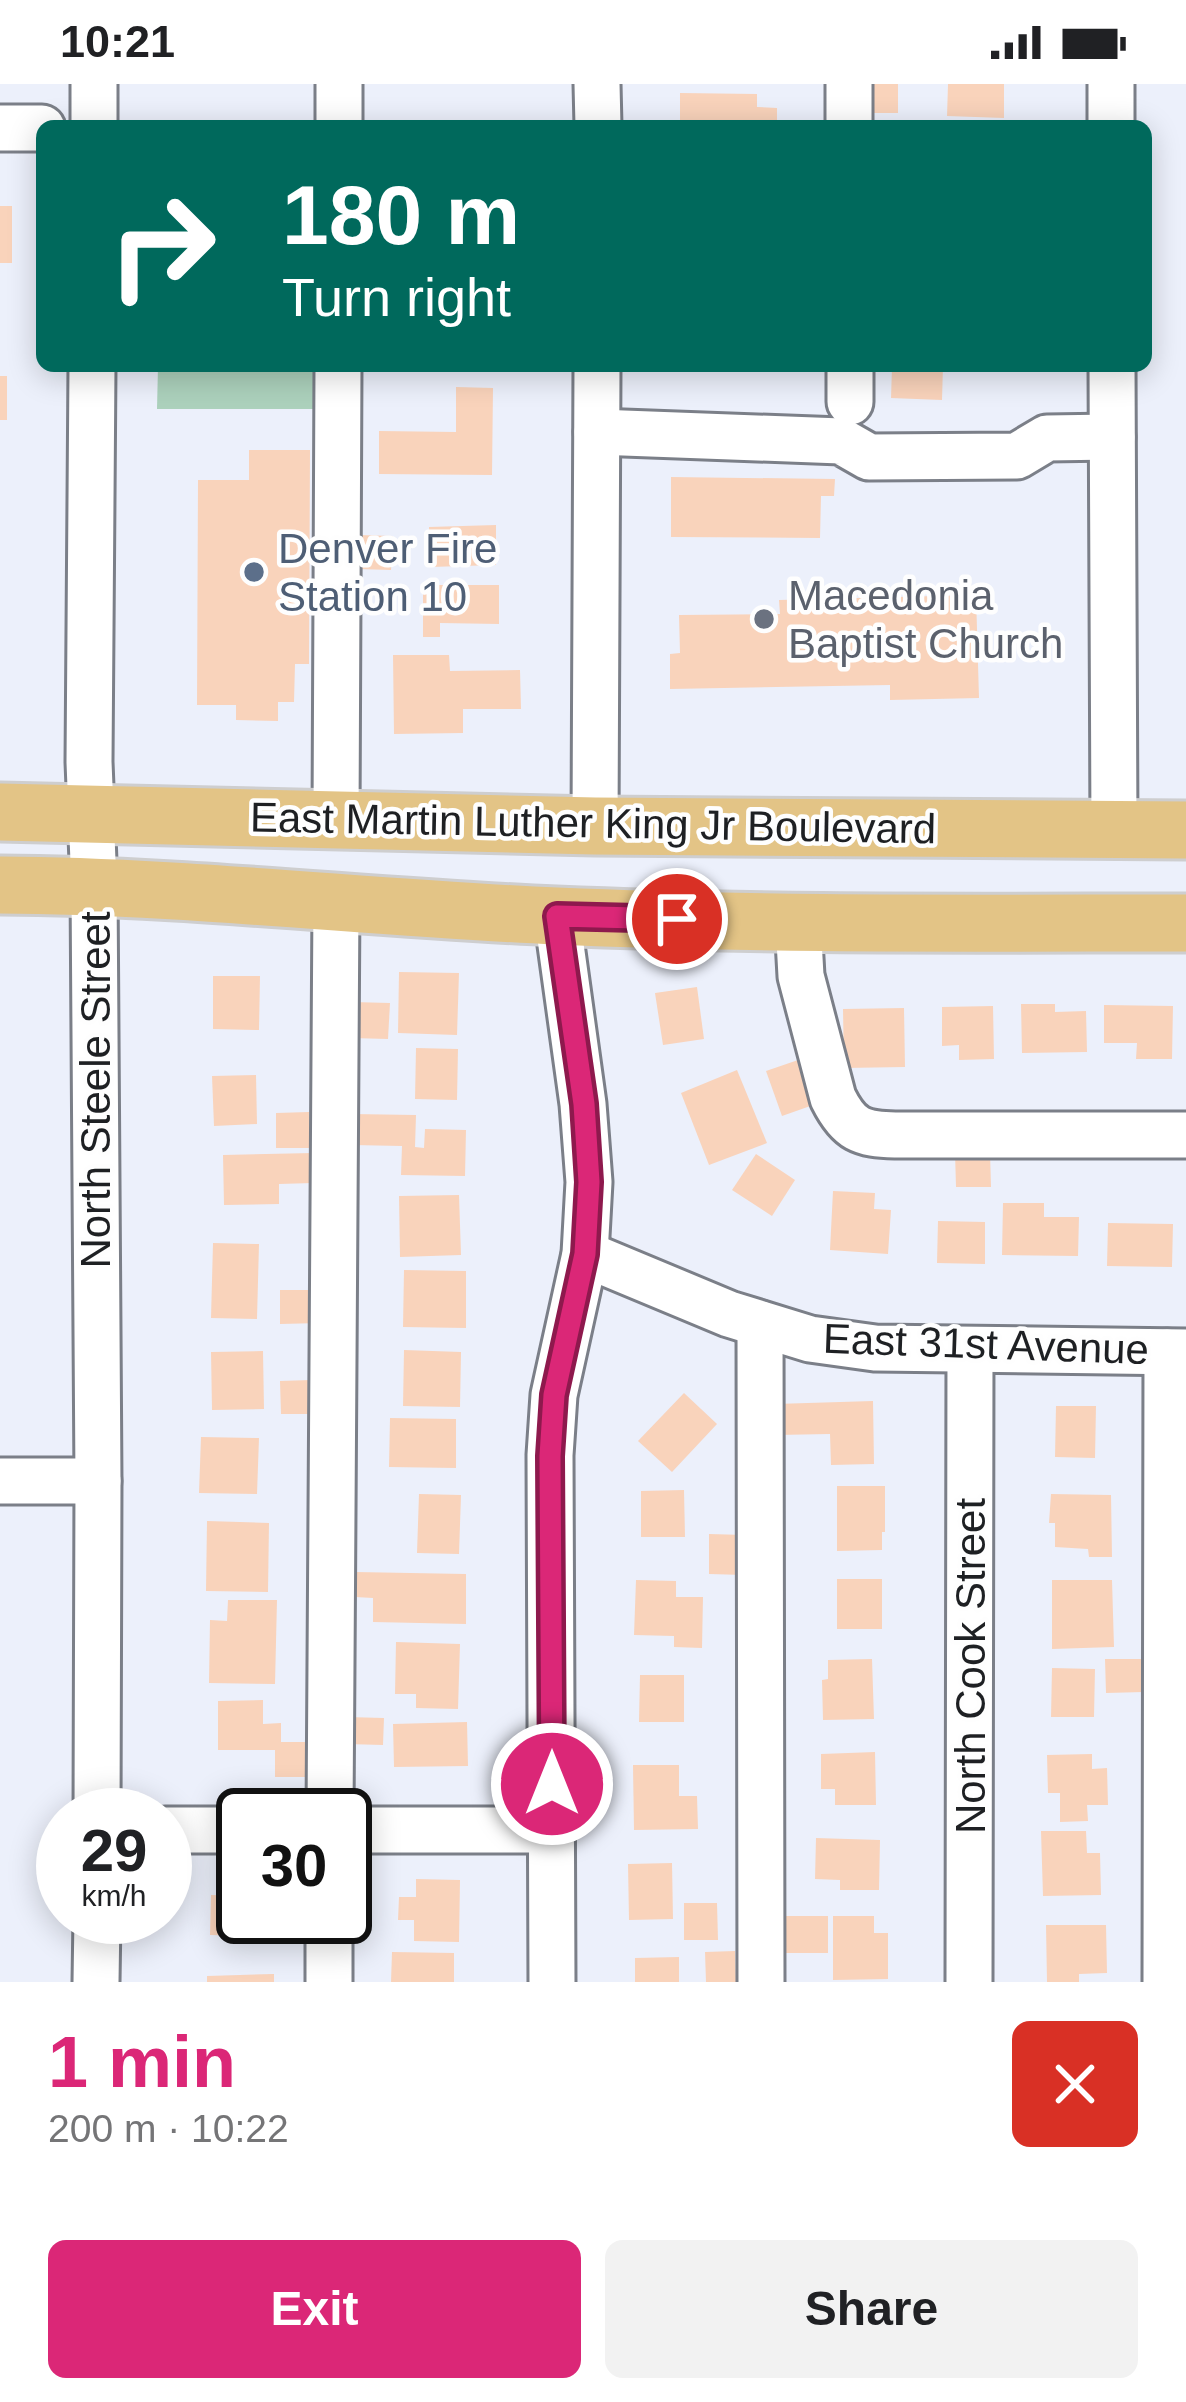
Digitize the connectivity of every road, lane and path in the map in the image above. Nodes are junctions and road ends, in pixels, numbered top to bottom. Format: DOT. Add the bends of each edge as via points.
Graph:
graph roads {
  1 [pos="94,84"];
  2 [pos="339,84"];
  3 [pos="597,84"];
  4 [pos="849,84"];
  5 [pos="1111,84"];
  6 [pos="94,120"];
  7 [pos="339,120"];
  8 [pos="598,120"];
  9 [pos="849,120"];
  10 [pos="1111,120"];
  11 [pos="0,128"];
  12 [pos="36,128"];
  13 [pos="92,372"];
  14 [pos="338,372"];
  15 [pos="597,372"];
  16 [pos="1112,372"];
  17 [pos="597,432"];
  18 [pos="1112,437"];
  19 [pos="0,812"];
  20 [pos="90,813"];
  21 [pos="336,820"];
  22 [pos="595,826"];
  23 [pos="1114,829"];
  24 [pos="1186,830"];
  25 [pos="0,885"];
  26 [pos="94,886"];
  27 [pos="336,902"];
  28 [pos="798,922"];
  29 [pos="1186,923"];
  30 [pos="560,936"];
  31 [pos="1186,1135"];
  32 [pos="585,1254"];
  33 [pos="760,1324"];
  34 [pos="970,1351"];
  35 [pos="1176,1352"];
  36 [pos="0,1481"];
  37 [pos="98,1481"];
  38 [pos="98,1788"];
  39 [pos="330,1788"];
  40 [pos="372,1830"];
  41 [pos="552,1830"];
  42 [pos="97,1944"];
  43 [pos="329,1944"];
  44 [pos="96,1982"];
  45 [pos="329,1982"];
  46 [pos="552,1982"];
  47 [pos="761,1982"];
  48 [pos="969,1982"];
  49 [pos="1166,1982"];
  1 -- 6 [label="street"];
  2 -- 7 [label="street"];
  3 -- 8 [label="street"];
  4 -- 9 [label="street"];
  5 -- 10 [label="street"];
  11 -- 12 [label="street"];
  13 -- 20 [label="street, North Steele Street"];
  14 -- 21 [label="street"];
  15 -- 17 [label="street"];
  16 -- 18 [label="street"];
  17 -- 18 [label="street" via="842,440 868,457 1017,456 1047,438"];
  17 -- 22 [label="street"];
  18 -- 23 [label="street"];
  19 -- 20 [label="main road, East Martin Luther King Jr Boulevard"];
  20 -- 21 [label="main road, East Martin Luther King Jr Boulevard"];
  20 -- 26 [label="street, North Steele Street"];
  21 -- 22 [label="main road, East Martin Luther King Jr Boulevard"];
  22 -- 23 [label="main road, East Martin Luther King Jr Boulevard"];
  23 -- 24 [label="main road, East Martin Luther King Jr Boulevard"];
  25 -- 26 [label="main road, East Martin Luther King Jr Boulevard"];
  26 -- 27 [label="main road, East Martin Luther King Jr Boulevard"];
  26 -- 37 [label="street, North Steele Street"];
  27 -- 30 [label="main road, East Martin Luther King Jr Boulevard"];
  27 -- 39 [label="street"];
  28 -- 29 [label="main road, East Martin Luther King Jr Boulevard"];
  28 -- 30 [label="main road, East Martin Luther King Jr Boulevard"];
  28 -- 31 [label="street" via="801,976 833,1098 856,1129"];
  30 -- 32 [label="street" via="584,1104"];
  32 -- 33 [label="street, East 31st Avenue"];
  32 -- 41 [label="street" via="554,1395 550,1456"];
  33 -- 34 [label="street, East 31st Avenue" via="875,1348"];
  33 -- 47 [label="street"];
  34 -- 35 [label="street, East 31st Avenue"];
  34 -- 48 [label="street, North Cook Street"];
  35 -- 49 [label="street"];
  36 -- 37 [label="street"];
  37 -- 38 [label="street, North Steele Street"];
  40 -- 41 [label="street"];
  41 -- 46 [label="street"];
  42 -- 44 [label="street"];
  43 -- 45 [label="street"];
}
